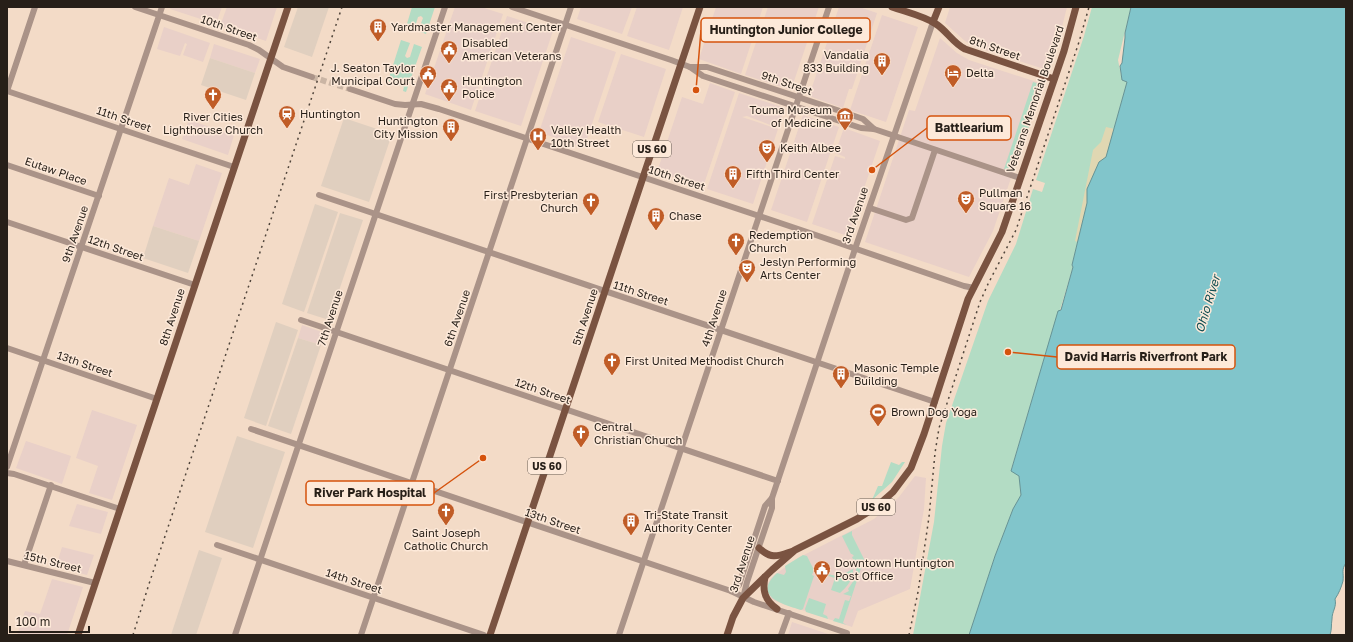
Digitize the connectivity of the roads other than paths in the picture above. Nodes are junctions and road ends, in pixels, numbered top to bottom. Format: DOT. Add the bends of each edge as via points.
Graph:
graph roads {
  1 [pos="35,7"];
  2 [pos="135,7"];
  3 [pos="162,7"];
  4 [pos="288,7"];
  5 [pos="445,7"];
  6 [pos="512,7"];
  7 [pos="571,7"];
  8 [pos="700,7"];
  9 [pos="829,7"];
  10 [pos="892,7"];
  11 [pos="938,7"];
  12 [pos="1076,7"];
  13 [pos="159,15"];
  14 [pos="933,22"];
  15 [pos="566,25"];
  16 [pos="271,58"];
  17 [pos="681,64"];
  18 [pos="690,67"];
  19 [pos="312,77"];
  20 [pos="1054,79"];
  21 [pos="350,89"];
  22 [pos="7,91"];
  23 [pos="799,98"];
  24 [pos="413,104"];
  25 [pos="796,107"];
  26 [pos="121,129"];
  27 [pos="874,129"];
  28 [pos="894,136"];
  29 [pos="528,138"];
  30 [pos="935,150"];
  31 [pos="7,165"];
  32 [pos="234,167"];
  33 [pos="643,178"];
  34 [pos="1020,178"];
  35 [pos="319,195"];
  36 [pos="99,196"];
  37 [pos="870,208"];
  38 [pos="376,214"];
  39 [pos="759,216"];
  40 [pos="7,222"];
  41 [pos="81,247"];
  42 [pos="855,249"];
  43 [pos="489,252"];
  44 [pos="195,285"];
  45 [pos="974,288"];
  46 [pos="605,291"];
  47 [pos="301,320"];
  48 [pos="721,330"];
  49 [pos="336,332"];
  50 [pos="7,348"];
  51 [pos="43,361"];
  52 [pos="818,362"];
  53 [pos="450,370"];
  54 [pos="157,399"];
  55 [pos="935,402"];
  56 [pos="566,409"];
  57 [pos="251,429"];
  58 [pos="298,446"];
  59 [pos="681,448"];
  60 [pos="7,467"];
  61 [pos="7,472"];
  62 [pos="778,481"];
  63 [pos="412,484"];
  64 [pos="51,486"];
  65 [pos="772,498"];
  66 [pos="120,509"];
  67 [pos="528,523"];
  68 [pos="217,545"];
  69 [pos="759,548"];
  70 [pos="795,550"];
  71 [pos="260,560"];
  72 [pos="7,561"];
  73 [pos="644,562"];
  74 [pos="24,565"];
  75 [pos="765,577"];
  76 [pos="95,583"];
  77 [pos="731,591"];
  78 [pos="374,598"];
  79 [pos="743,598"];
  80 [pos="777,609"];
  81 [pos="789,613"];
  82 [pos="847,633"];
  83 [pos="78,635"];
  84 [pos="235,635"];
  85 [pos="361,635"];
  86 [pos="484,635"];
  87 [pos="490,635"];
  88 [pos="619,635"];
  89 [pos="727,635"];
  90 [pos="781,635"];
  1 -- 22 [label="street"];
  2 -- 13 [label="street, 10th Street"];
  3 -- 13 [label="street, 9th Avenue"];
  4 -- 16 [label="main road, 8th Avenue"];
  5 -- 24 [label="street, 7th Avenue"];
  6 -- 15 [label="street, 9th Street"];
  7 -- 15 [label="street, 6th Avenue"];
  8 -- 17 [label="main road, 5th Avenue / US 60"];
  9 -- 23 [label="street, 4th Avenue"];
  10 -- 14 [label="main road, 8th Street"];
  11 -- 14 [label="main road, 3rd Avenue"];
  12 -- 20 [label="main road, Veterans Memorial Boulevard / US 60"];
  13 -- 16 [label="street, 10th Street" via="249,45"];
  13 -- 26 [label="street, 9th Avenue"];
  14 -- 20 [label="main road, 8th Street" via="965,49"];
  14 -- 28 [label="street, 3rd Avenue"];
  15 -- 17 [label="street, 9th Street"];
  15 -- 29 [label="street, 6th Avenue"];
  16 -- 19 [label="street, 10th Street" via="287,69"];
  16 -- 32 [label="main road, 8th Avenue"];
  17 -- 18 [label="street, 9th Street"];
  17 -- 33 [label="main road, 5th Avenue / US 60"];
  18 -- 23 [label="street, 9th Street" via="707,67"];
  18 -- 25 [label="street, 9th Street" via="702,76"];
  20 -- 34 [label="main road, Veterans Memorial Boulevard / US 60"];
  21 -- 24 [label="street, 10th Street" via="395,104"];
  22 -- 26 [label="street, 11th Street"];
  23 -- 25 [label="street, 4th Avenue"];
  23 -- 27 [label="street, 9th Street" via="863,119"];
  24 -- 29 [label="street, 10th Street" via="426,105"];
  24 -- 38 [label="street, 7th Avenue"];
  25 -- 27 [label="street, 9th Street" via="861,128"];
  25 -- 39 [label="street, 4th Avenue"];
  26 -- 32 [label="street, 11th Street"];
  26 -- 36 [label="street, 9th Avenue"];
  27 -- 28 [label="street, 9th Street"];
  28 -- 30 [label="street, 9th Street"];
  28 -- 37 [label="street, 3rd Avenue"];
  29 -- 33 [label="street, 10th Street"];
  29 -- 43 [label="street, 6th Avenue"];
  30 -- 34 [label="street, 9th Street"];
  30 -- 37 [label="street" via="912,218 906,220"];
  31 -- 36 [label="street, Eutaw Place"];
  32 -- 44 [label="main road, 8th Avenue"];
  33 -- 39 [label="street, 10th Street"];
  33 -- 46 [label="main road, 5th Avenue / US 60"];
  34 -- 45 [label="main road, Veterans Memorial Boulevard / US 60" via="999,240"];
  35 -- 38 [label="street, 11th Street"];
  36 -- 41 [label="street, 9th Avenue"];
  37 -- 42 [label="street, 3rd Avenue"];
  38 -- 43 [label="street, 11th Street"];
  38 -- 49 [label="street, 7th Avenue"];
  39 -- 42 [label="street, 10th Street"];
  39 -- 48 [label="street, 4th Avenue"];
  40 -- 41 [label="street, 12th Street"];
  41 -- 44 [label="street, 12th Street"];
  41 -- 51 [label="street, 9th Avenue"];
  42 -- 45 [label="street, 10th Street"];
  42 -- 52 [label="street, 3rd Avenue"];
  43 -- 46 [label="street, 11th Street"];
  43 -- 53 [label="street, 6th Avenue"];
  44 -- 54 [label="main road, 8th Avenue"];
  45 -- 55 [label="main road, Veterans Memorial Boulevard / US 60"];
  46 -- 48 [label="street, 11th Street"];
  46 -- 56 [label="main road, 5th Avenue / US 60"];
  47 -- 49 [label="street, 12th Street"];
  48 -- 52 [label="street, 11th Street"];
  48 -- 59 [label="street, 4th Avenue"];
  49 -- 53 [label="street, 12th Street"];
  49 -- 58 [label="street, 7th Avenue"];
  50 -- 51 [label="street, 13th Street"];
  51 -- 54 [label="street, 13th Street"];
  51 -- 60 [label="street, 9th Avenue"];
  52 -- 55 [label="street, 11th Street"];
  52 -- 62 [label="street, 3rd Avenue"];
  53 -- 56 [label="street, 12th Street"];
  53 -- 63 [label="street, 6th Avenue"];
  54 -- 66 [label="main road, 8th Avenue"];
  55 -- 70 [label="main road, Veterans Memorial Boulevard / US 60" via="913,464 893,492 864,515"];
  56 -- 59 [label="street, 12th Street"];
  56 -- 67 [label="main road, 5th Avenue / US 60"];
  57 -- 58 [label="street, 13th Street"];
  58 -- 63 [label="street, 13th Street"];
  58 -- 71 [label="street, 7th Avenue"];
  59 -- 62 [label="street, 12th Street"];
  59 -- 73 [label="street, 4th Avenue"];
  61 -- 64 [label="street"];
  62 -- 65 [label="street, 3rd Avenue"];
  63 -- 67 [label="street, 13th Street"];
  63 -- 78 [label="street, 6th Avenue"];
  64 -- 66 [label="street"];
  64 -- 74 [label="street"];
  65 -- 69 [label="street, 3rd Avenue" via="772,508"];
  65 -- 77 [label="street, 3rd Avenue" via="765,506 739,584"];
  66 -- 76 [label="main road, 8th Avenue"];
  67 -- 73 [label="street, 13th Street"];
  67 -- 87 [label="main road, 5th Avenue / US 60"];
  68 -- 71 [label="street, 14th Street"];
  69 -- 70 [label="main road" via="775,557"];
  69 -- 79 [label="street, 3rd Avenue"];
  70 -- 75 [label="main road, Veterans Memorial Boulevard / US 60"];
  71 -- 78 [label="street, 14th Street"];
  71 -- 84 [label="street, 7th Avenue"];
  72 -- 74 [label="street, 15th Street"];
  73 -- 77 [label="street, 13th Street"];
  73 -- 88 [label="street, 4th Avenue"];
  74 -- 76 [label="street, 15th Street"];
  75 -- 79 [label="main road, Veterans Memorial Boulevard / US 60"];
  75 -- 80 [label="main road" via="766,599"];
  76 -- 83 [label="main road, 8th Avenue"];
  77 -- 79 [label="street, 13th Street"];
  78 -- 85 [label="street, 6th Avenue"];
  78 -- 86 [label="street, 14th Street"];
  79 -- 80 [label="street, 13th Street"];
  79 -- 89 [label="main road, 3rd Avenue / US 60"];
  80 -- 81 [label="street, 13th Street"];
  81 -- 82 [label="street, 13th Street"];
  81 -- 90 [label="street"];
}
